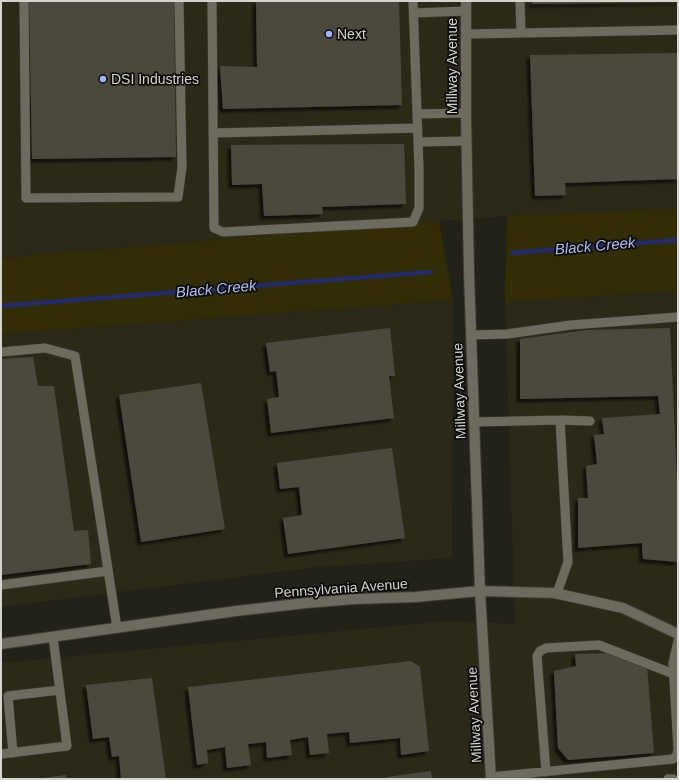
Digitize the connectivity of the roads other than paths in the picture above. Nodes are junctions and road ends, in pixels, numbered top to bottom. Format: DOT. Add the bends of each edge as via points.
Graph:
graph roads {
  1 [pos="24,1"];
  2 [pos="178,1"];
  3 [pos="212,1"];
  4 [pos="413,1"];
  5 [pos="520,1"];
  6 [pos="466,6"];
  7 [pos="414,13"];
  8 [pos="678,30"];
  9 [pos="521,33"];
  10 [pos="466,34"];
  11 [pos="466,112"];
  12 [pos="417,114"];
  13 [pos="418,128"];
  14 [pos="213,133"];
  15 [pos="466,141"];
  16 [pos="418,142"];
  17 [pos="678,317"];
  18 [pos="471,335"];
  19 [pos="1,352"];
  20 [pos="560,420"];
  21 [pos="590,421"];
  22 [pos="474,422"];
  23 [pos="108,571"];
  24 [pos="1,585"];
  25 [pos="480,591"];
  26 [pos="557,593"];
  27 [pos="117,628"];
  28 [pos="678,634"];
  29 [pos="53,637"];
  30 [pos="678,641"];
  31 [pos="1,644"];
  32 [pos="674,674"];
  33 [pos="60,690"];
  34 [pos="14,753"];
  35 [pos="1,754"];
  36 [pos="546,772"];
  37 [pos="491,778"];
  38 [pos="668,779"];
  39 [pos="673,779"];
  1 -- 2 [label="lane" via="26,198 178,197 182,166"];
  3 -- 14 [label="lane"];
  4 -- 7 [label="lane"];
  5 -- 9 [label="lane"];
  6 -- 7 [label="lane"];
  6 -- 10 [label="street, Millway Avenue"];
  7 -- 12 [label="lane"];
  8 -- 9 [label="lane"];
  9 -- 10 [label="lane"];
  10 -- 11 [label="street, Millway Avenue"];
  11 -- 12 [label="lane"];
  11 -- 15 [label="street, Millway Avenue"];
  12 -- 13 [label="lane"];
  13 -- 14 [label="lane"];
  13 -- 16 [label="lane"];
  14 -- 16 [label="lane" via="214,228 223,232 413,222 419,208"];
  15 -- 16 [label="lane"];
  15 -- 18 [label="street, Millway Avenue"];
  17 -- 18 [label="lane" via="571,325 507,334"];
  18 -- 22 [label="street, Millway Avenue"];
  19 -- 23 [label="lane" via="46,348 75,356"];
  20 -- 21 [label="lane"];
  20 -- 22 [label="lane"];
  20 -- 26 [label="lane" via="568,562"];
  22 -- 25 [label="street, Millway Avenue"];
  23 -- 24 [label="lane"];
  23 -- 27 [label="lane"];
  25 -- 26 [label="street, Pennsylvania Avenue"];
  25 -- 27 [label="street, Pennsylvania Avenue" via="306,603"];
  25 -- 37 [label="street, Millway Avenue"];
  26 -- 28 [label="street, Pennsylvania Avenue" via="623,608"];
  27 -- 29 [label="street, Pennsylvania Avenue"];
  29 -- 31 [label="street, Pennsylvania Avenue"];
  29 -- 33 [label="lane"];
  30 -- 32 [label="lane" via="673,663"];
  32 -- 36 [label="lane" via="678,749 673,759"];
  32 -- 36 [label="lane" via="599,645 546,648 540,651 537,656"];
  33 -- 34 [label="lane" via="8,696"];
  33 -- 34 [label="lane" via="67,746"];
  34 -- 35 [label="lane"];
  36 -- 37 [label="lane"];
  38 -- 39 [label="lane"];
}
